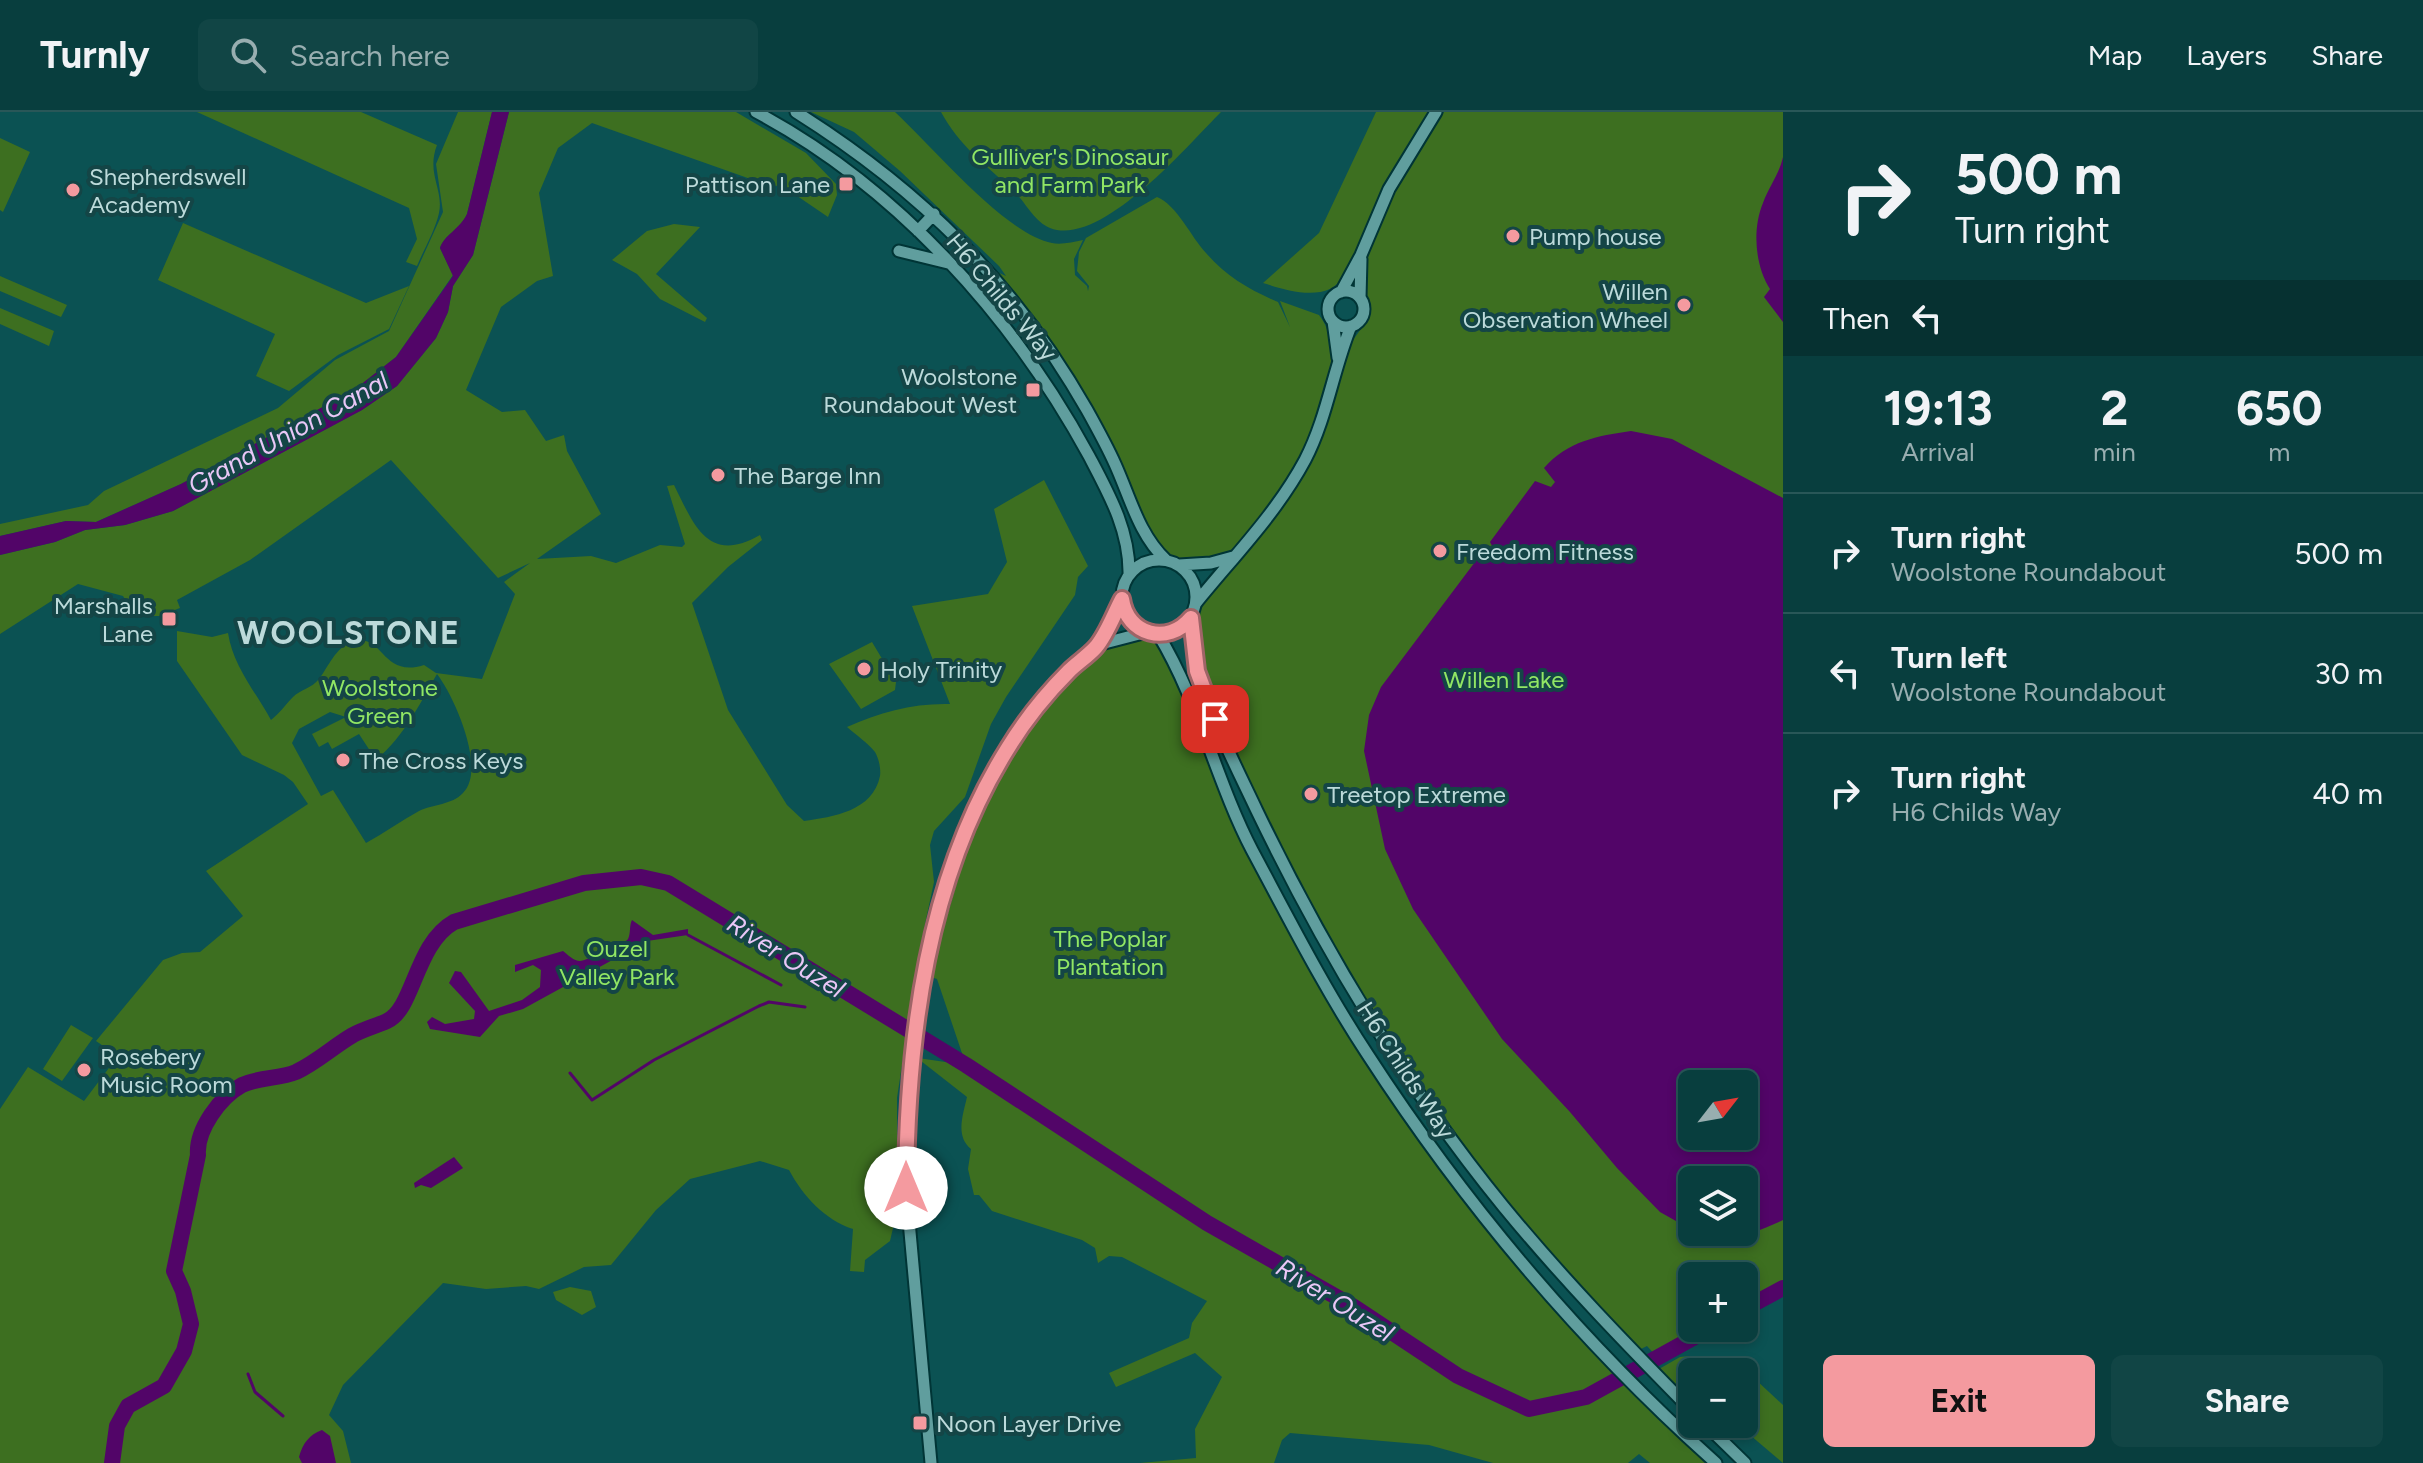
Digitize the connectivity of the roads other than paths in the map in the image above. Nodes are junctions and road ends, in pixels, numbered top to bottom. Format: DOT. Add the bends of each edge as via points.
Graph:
graph roads {
  1 [pos="756,112"];
  2 [pos="796,112"];
  3 [pos="1435,113"];
  4 [pos="934,214"];
  5 [pos="918,231"];
  6 [pos="899,251"];
  7 [pos="1361,255"];
  8 [pos="949,263"];
  9 [pos="1341,292"];
  10 [pos="1360,298"];
  11 [pos="1333,321"];
  12 [pos="1351,326"];
  13 [pos="1338,359"];
  14 [pos="1233,557"];
  15 [pos="1173,563"];
  16 [pos="1127,578"];
  17 [pos="1122,598"];
  18 [pos="1196,603"];
  19 [pos="1191,618"];
  20 [pos="1153,633"];
  21 [pos="1097,645"];
  22 [pos="1678,1397"];
  23 [pos="1719,1438"];
  24 [pos="931,1461"];
  25 [pos="1716,1463"];
  26 [pos="1745,1463"];
  1 -- 5 [label="street, H6 Childs Way" via="870,190"];
  2 -- 4 [label="street, H6 Childs Way" via="884,172"];
  3 -- 7 [label="street" via="1389,189"];
  4 -- 5 [label="street"];
  4 -- 15 [label="street, H6 Childs Way" via="988,268 1065,371 1145,534"];
  5 -- 8 [label="street, H6 Childs Way"];
  6 -- 8 [label="street"];
  7 -- 9 [label="street"];
  7 -- 10 [label="street"];
  8 -- 16 [label="street, H6 Childs Way" via="1021,348 1079,438 1126,534"];
  9 -- 10 [label="street"];
  9 -- 11 [label="street" via="1330,302"];
  10 -- 12 [label="street" via="1363,315"];
  11 -- 12 [label="street"];
  11 -- 13 [label="street"];
  12 -- 13 [label="street"];
  13 -- 14 [label="street" via="1305,459 1283,496"];
  14 -- 15 [label="street"];
  14 -- 18 [label="street"];
  15 -- 16 [label="street" via="1152,560"];
  15 -- 18 [label="street" via="1193,581"];
  16 -- 17 [label="street"];
  17 -- 20 [label="street" via="1130,619"];
  17 -- 21 [label="street"];
  18 -- 19 [label="street"];
  19 -- 20 [label="street" via="1180,628"];
  19 -- 22 [label="street, H6 Childs Way" via="1197,671 1225,743 1327,943 1411,1082 1503,1205 1605,1324"];
  20 -- 21 [label="street"];
  20 -- 25 [label="street, H6 Childs Way" via="1176,663 1247,840 1366,1053 1441,1162 1585,1336"];
  21 -- 24 [label="street" via="1041,701 986,784 961,842 928,955 907,1101 906,1188"];
  23 -- 26 [label="street"];
}
